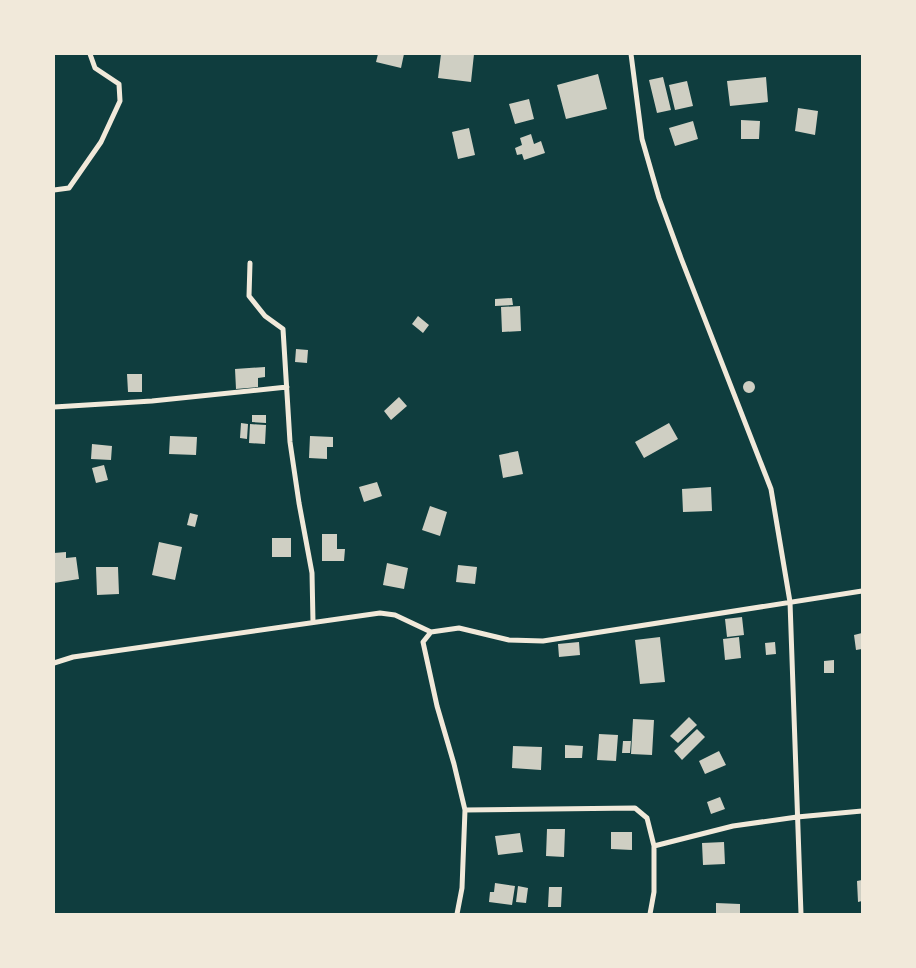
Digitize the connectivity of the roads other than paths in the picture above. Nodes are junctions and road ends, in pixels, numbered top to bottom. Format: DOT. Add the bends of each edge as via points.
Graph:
graph roads {
  1 [pos="90,54"];
  2 [pos="631,54"];
  3 [pos="54,190"];
  4 [pos="250,263"];
  5 [pos="287,387"];
  6 [pos="54,407"];
  7 [pos="862,591"];
  8 [pos="790,602"];
  9 [pos="313,622"];
  10 [pos="431,632"];
  11 [pos="54,664"];
  12 [pos="465,810"];
  13 [pos="862,811"];
  14 [pos="797,817"];
  15 [pos="654,846"];
  16 [pos="456,914"];
  17 [pos="650,914"];
  18 [pos="801,914"];
  1 -- 3 [label="street" via="95,68 119,84 120,101 101,142 69,188"];
  2 -- 8 [label="street" via="642,139 654,184 771,489"];
  4 -- 5 [label="street" via="249,296 265,316 283,329"];
  5 -- 6 [label="street"];
  5 -- 9 [label="street" via="290,442 312,573"];
  7 -- 8 [label="street"];
  8 -- 10 [label="street" via="543,641 509,640 459,628"];
  8 -- 14 [label="street"];
  9 -- 10 [label="street" via="380,612 395,615"];
  9 -- 11 [label="street" via="74,657"];
  10 -- 12 [label="street" via="423,642"];
  12 -- 15 [label="street" via="635,808 647,818"];
  12 -- 16 [label="street" via="462,888"];
  13 -- 14 [label="street"];
  14 -- 15 [label="street" via="733,826"];
  14 -- 18 [label="street"];
  15 -- 17 [label="street" via="654,892"];
}
